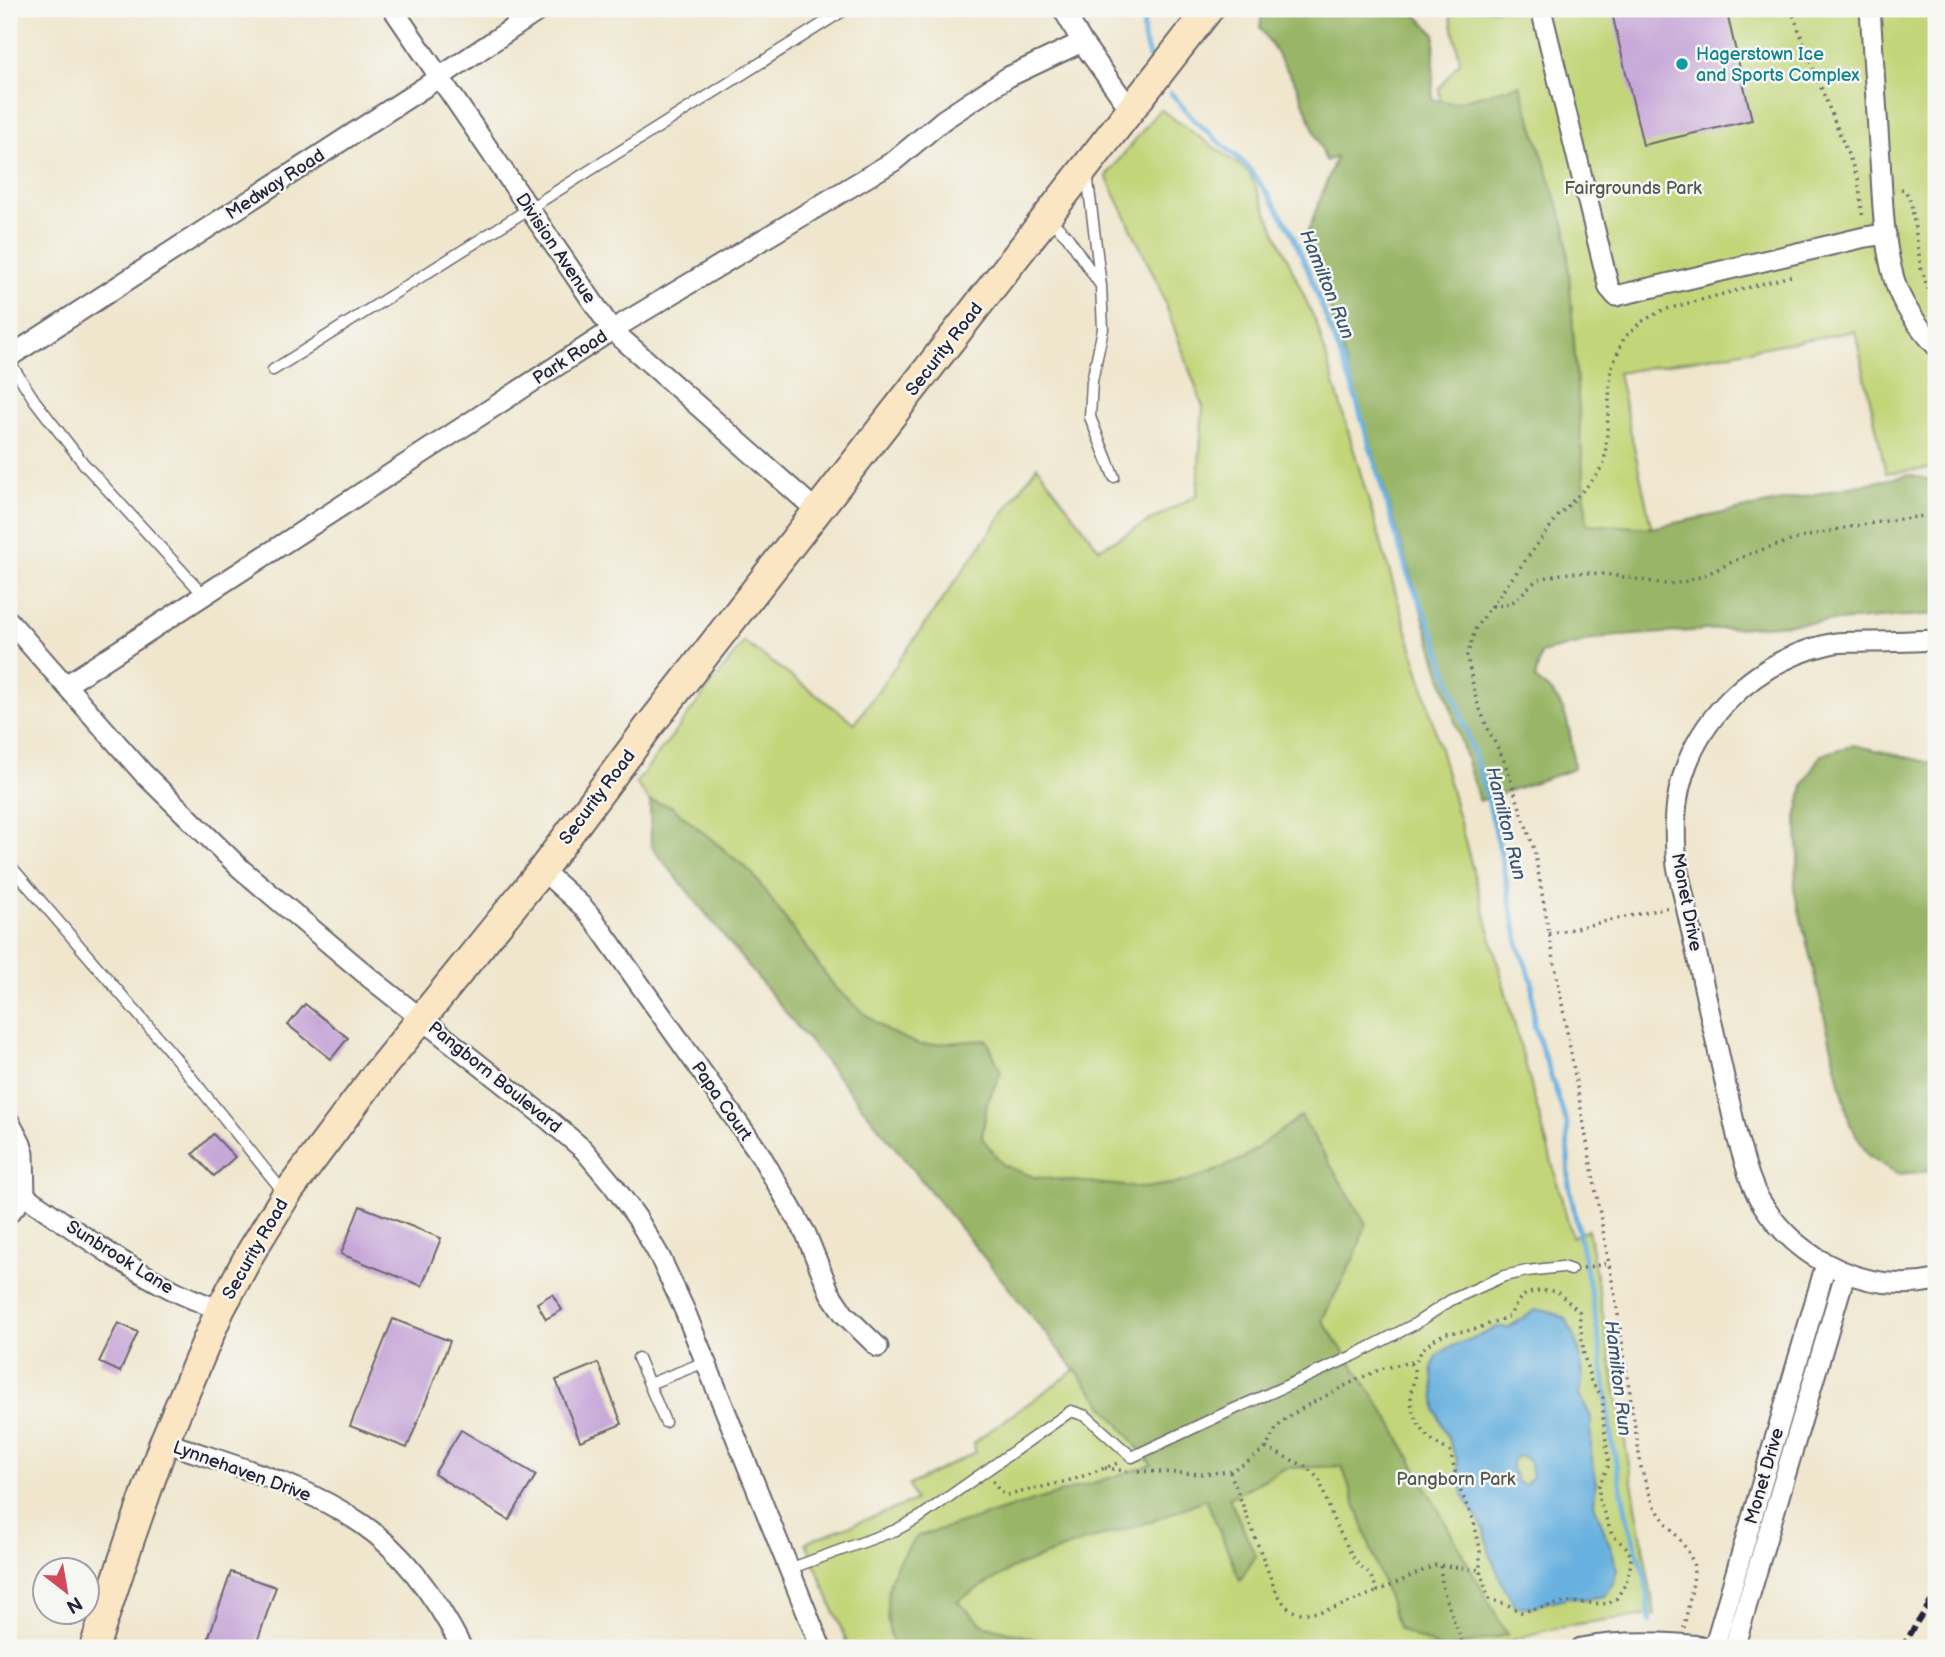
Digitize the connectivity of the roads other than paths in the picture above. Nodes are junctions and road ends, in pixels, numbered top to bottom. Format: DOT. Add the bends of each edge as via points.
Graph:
graph roads {
  1 [pos="393,9"];
  2 [pos="541,9"];
  3 [pos="846,9"];
  4 [pos="1063,9"];
  5 [pos="1209,9"];
  6 [pos="1541,9"];
  7 [pos="1870,9"];
  8 [pos="1082,42"];
  9 [pos="440,77"];
  10 [pos="1130,109"];
  11 [pos="1086,166"];
  12 [pos="529,207"];
  13 [pos="1047,216"];
  14 [pos="1886,234"];
  15 [pos="1101,286"];
  16 [pos="612,330"];
  17 [pos="1936,346"];
  18 [pos="9,359"];
  19 [pos="273,370"];
  20 [pos="1114,477"];
  21 [pos="817,511"];
  22 [pos="204,594"];
  23 [pos="9,621"];
  24 [pos="1936,640"];
  25 [pos="66,685"];
  26 [pos="9,864"];
  27 [pos="542,870"];
  28 [pos="421,1018"];
  29 [pos="9,1121"];
  30 [pos="286,1195"];
  31 [pos="25,1196"];
  32 [pos="9,1213"];
  33 [pos="1826,1264"];
  34 [pos="1571,1270"];
  35 [pos="1845,1274"];
  36 [pos="1936,1280"];
  37 [pos="220,1310"];
  38 [pos="878,1347"];
  39 [pos="638,1358"];
  40 [pos="705,1362"];
  41 [pos="649,1384"];
  42 [pos="665,1422"];
  43 [pos="164,1442"];
  44 [pos="789,1569"];
  45 [pos="94,1648"];
  46 [pos="462,1648"];
  47 [pos="821,1648"];
  48 [pos="1581,1648"];
  49 [pos="1715,1648"];
  50 [pos="1734,1648"];
  1 -- 9 [label="street, Division Avenue"];
  2 -- 9 [label="street, Medway Road"];
  3 -- 12 [label="lane"];
  4 -- 8 [label="street"];
  5 -- 10 [label="street, Security Road"];
  6 -- 14 [label="street" via="1609,288 1616,296"];
  7 -- 14 [label="street"];
  8 -- 10 [label="street"];
  8 -- 16 [label="street, Park Road" via="1008,77 943,120 894,161"];
  9 -- 12 [label="street, Division Avenue"];
  9 -- 18 [label="street, Medway Road"];
  10 -- 11 [label="street, Security Road"];
  11 -- 13 [label="street, Security Road"];
  11 -- 15 [label="lane"];
  12 -- 16 [label="street, Division Avenue"];
  12 -- 19 [label="lane"];
  13 -- 15 [label="lane" via="1067,236"];
  13 -- 21 [label="street, Security Road"];
  14 -- 17 [label="street" via="1898,290"];
  15 -- 20 [label="lane" via="1103,329 1090,417"];
  16 -- 21 [label="street, Division Avenue"];
  16 -- 22 [label="street, Park Road"];
  18 -- 22 [label="lane" via="84,464"];
  21 -- 27 [label="street, Security Road"];
  22 -- 25 [label="street, Park Road"];
  23 -- 25 [label="street, Pangborn Boulevard"];
  24 -- 33 [label="street, Monet Drive" via="1832,643 1768,669 1717,712 1685,769 1677,801 1677,866 1750,1178 1762,1204 1783,1231"];
  25 -- 28 [label="street, Pangborn Boulevard" via="143,773 241,869"];
  26 -- 30 [label="lane"];
  27 -- 28 [label="street, Security Road"];
  27 -- 38 [label="street, Papa Court" via="594,920 744,1132 806,1234 830,1293"];
  28 -- 30 [label="street, Security Road"];
  28 -- 40 [label="street, Pangborn Boulevard" via="584,1150 613,1185 660,1257"];
  29 -- 31 [label="street" via="24,1154"];
  30 -- 37 [label="street, Security Road"];
  31 -- 32 [label="street"];
  31 -- 37 [label="street, Sunbrook Lane" via="146,1275"];
  33 -- 35 [label="street, Monet Drive"];
  33 -- 49 [label="street, Monet Drive"];
  34 -- 44 [label="lane" via="1527,1270 1504,1276 1451,1300 1353,1356 1132,1457 1086,1416 1071,1411 941,1504 896,1530"];
  35 -- 36 [label="street, Monet Drive" via="1898,1284"];
  35 -- 50 [label="street, Monet Drive"];
  37 -- 43 [label="street, Security Road"];
  39 -- 41 [label="lane"];
  40 -- 41 [label="lane"];
  40 -- 44 [label="street, Pangborn Boulevard"];
  41 -- 42 [label="lane"];
  43 -- 45 [label="street, Security Road"];
  43 -- 46 [label="street, Lynnehaven Drive" via="311,1494 363,1524 425,1585"];
  44 -- 47 [label="street, Pangborn Boulevard"];
  48 -- 49 [label="street" via="1638,1643"];
}
